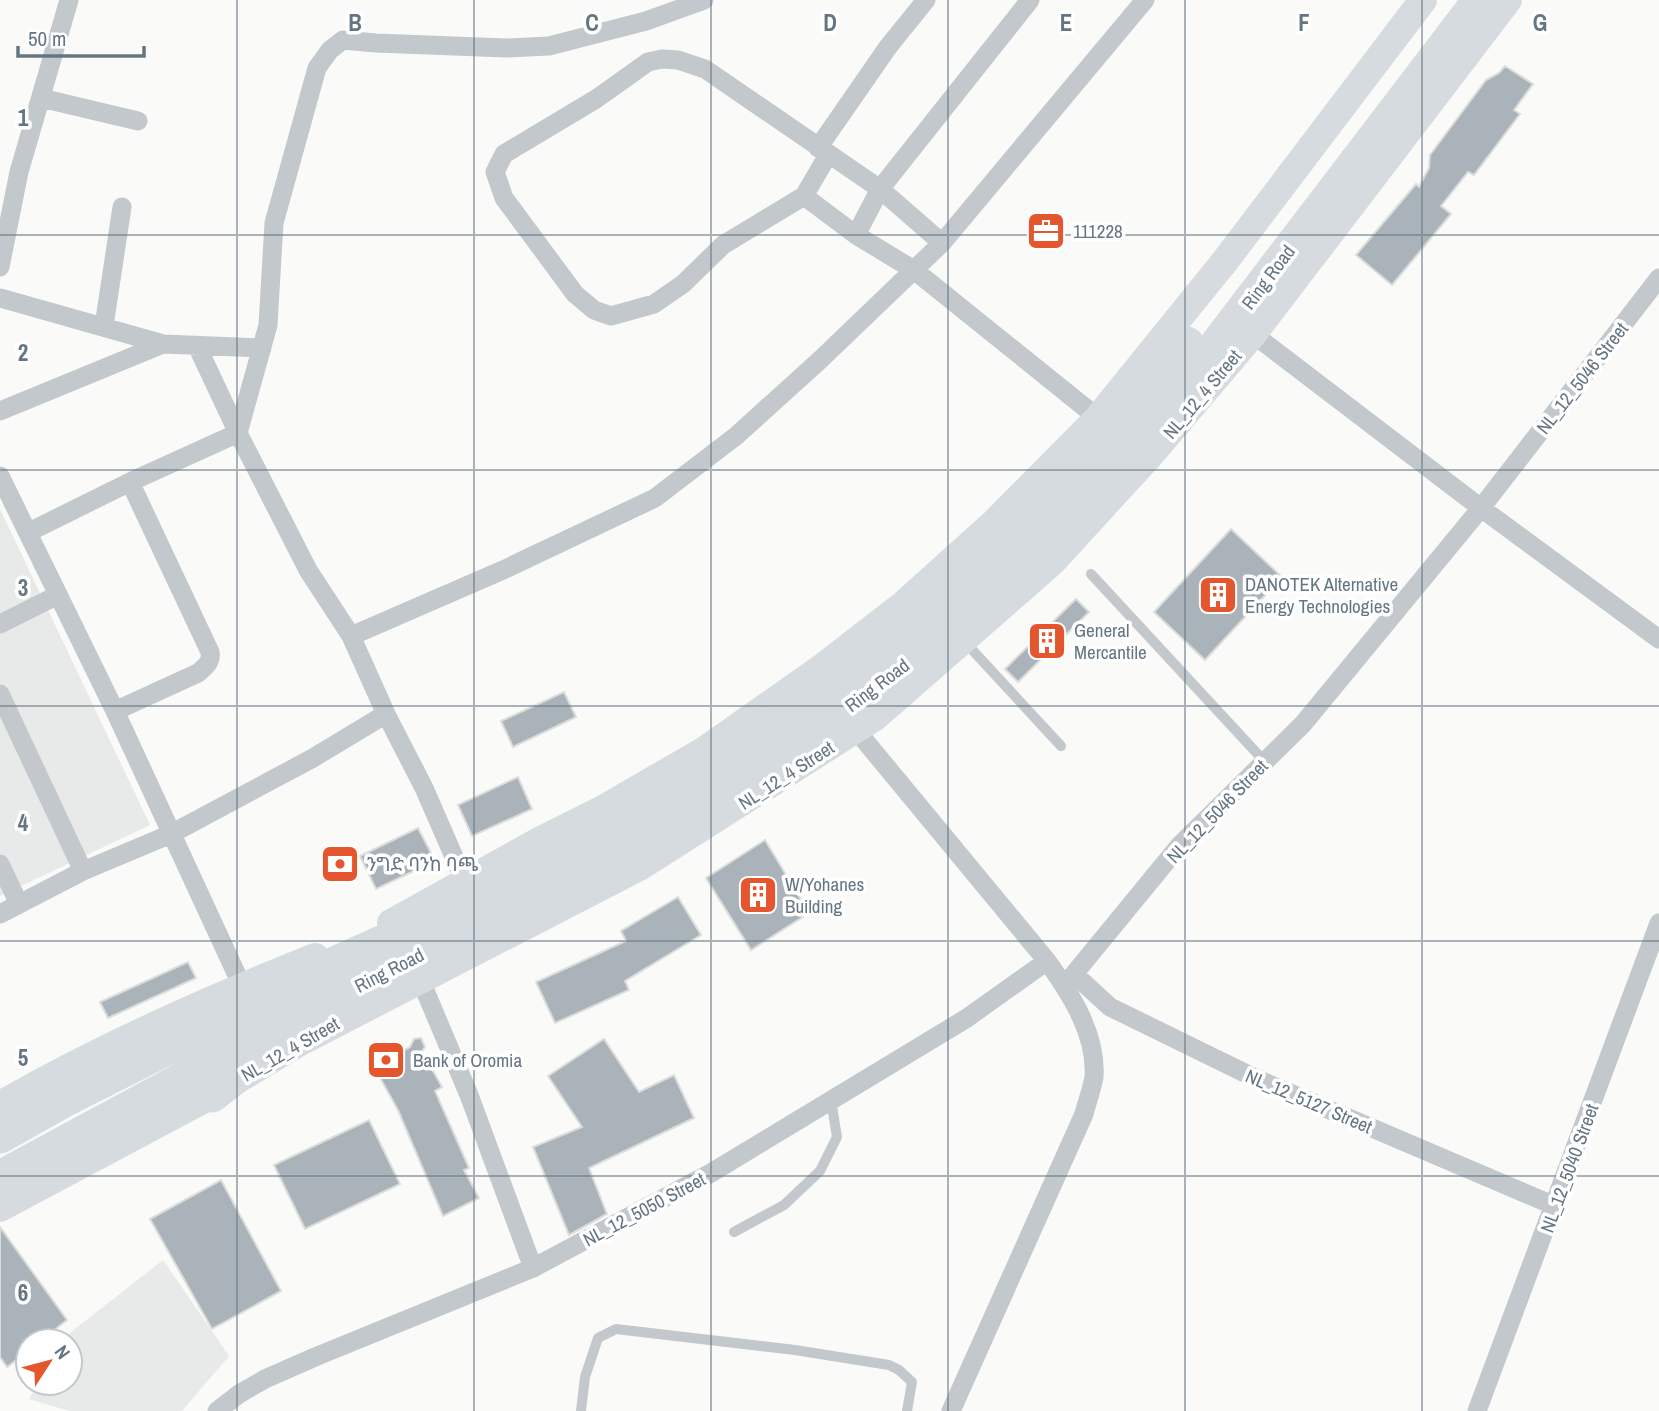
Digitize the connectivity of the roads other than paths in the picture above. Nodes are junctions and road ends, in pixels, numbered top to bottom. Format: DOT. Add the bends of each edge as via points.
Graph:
graph roads {
  1 [pos="69,0"];
  2 [pos="704,0"];
  3 [pos="926,0"];
  4 [pos="1030,0"];
  5 [pos="1423,0"];
  6 [pos="1452,0"];
  7 [pos="1480,0"];
  8 [pos="1508,0"];
  9 [pos="1140,2"];
  10 [pos="41,98"];
  11 [pos="138,121"];
  12 [pos="823,152"];
  13 [pos="880,189"];
  14 [pos="804,196"];
  15 [pos="122,207"];
  16 [pos="856,235"];
  17 [pos="943,243"];
  18 [pos="0,267"];
  19 [pos="914,270"];
  20 [pos="1659,278"];
  21 [pos="0,298"];
  22 [pos="104,326"];
  23 [pos="1253,334"];
  24 [pos="163,344"];
  25 [pos="197,346"];
  26 [pos="261,348"];
  27 [pos="0,411"];
  28 [pos="1098,418"];
  29 [pos="238,433"];
  30 [pos="0,476"];
  31 [pos="130,482"];
  32 [pos="1482,508"];
  33 [pos="29,532"];
  34 [pos="1091,574"];
  35 [pos="58,595"];
  36 [pos="0,624"];
  37 [pos="351,636"];
  38 [pos="1659,639"];
  39 [pos="963,640"];
  40 [pos="0,694"];
  41 [pos="115,710"];
  42 [pos="386,714"];
  43 [pos="856,730"];
  44 [pos="1061,746"];
  45 [pos="1265,761"];
  46 [pos="171,834"];
  47 [pos="0,864"];
  48 [pos="83,871"];
  49 [pos="465,882"];
  50 [pos="19,904"];
  51 [pos="0,914"];
  52 [pos="1657,935"];
  53 [pos="1047,961"];
  54 [pos="1070,980"];
  55 [pos="421,981"];
  56 [pos="329,983"];
  57 [pos="242,986"];
  58 [pos="173,1019"];
  59 [pos="212,1095"];
  60 [pos="831,1100"];
  61 [pos="0,1105"];
  62 [pos="0,1136"];
  63 [pos="0,1178"];
  64 [pos="1555,1206"];
  65 [pos="0,1208"];
  66 [pos="734,1232"];
  67 [pos="533,1268"];
  68 [pos="217,1411"];
  69 [pos="581,1411"];
  70 [pos="907,1411"];
  71 [pos="951,1411"];
  72 [pos="1476,1411"];
  1 -- 10 [label="street"];
  2 -- 26 [label="street" via="646,21 549,46 343,40 330,50 317,68 274,223 268,325"];
  3 -- 12 [label="street" via="888,47"];
  4 -- 13 [label="street"];
  5 -- 28 [label="street" via="1225,261"];
  6 -- 56 [label="highway, Ring Road" via="1198,331 1050,497 910,629 694,780 603,835 464,906"];
  7 -- 56 [label="highway, Ring Road" via="1212,351 1140,437 1052,532 904,665 756,773 614,858"];
  8 -- 23 [label="street, NL_12_4 Street"];
  9 -- 17 [label="street"];
  10 -- 11 [label="street"];
  10 -- 18 [label="street" via="19,172"];
  12 -- 13 [label="street"];
  12 -- 14 [label="street"];
  12 -- 14 [label="street" via="705,69 663,59 648,62 504,154 495,172 504,198 575,294 594,310 611,316 654,304 683,284 723,245"];
  13 -- 16 [label="street"];
  13 -- 17 [label="street"];
  14 -- 16 [label="street"];
  15 -- 22 [label="street"];
  16 -- 19 [label="street"];
  17 -- 19 [label="street"];
  19 -- 28 [label="street"];
  19 -- 37 [label="street" via="736,436 655,498"];
  20 -- 32 [label="street, NL_12_5046 Street"];
  21 -- 22 [label="street"];
  22 -- 24 [label="street"];
  23 -- 32 [label="street"];
  23 -- 39 [label="street, NL_12_4 Street" via="1052,562"];
  24 -- 25 [label="street"];
  24 -- 27 [label="street"];
  25 -- 26 [label="street"];
  25 -- 29 [label="street"];
  26 -- 29 [label="street"];
  28 -- 49 [label="street" via="993,524 904,604 820,669 705,750"];
  29 -- 31 [label="street"];
  29 -- 37 [label="street" via="308,570"];
  30 -- 33 [label="street"];
  31 -- 33 [label="street"];
  31 -- 41 [label="street" via="211,658 198,673"];
  32 -- 38 [label="street"];
  32 -- 45 [label="street, NL_12_5046 Street" via="1303,724"];
  33 -- 35 [label="street"];
  34 -- 45 [label="lane"];
  35 -- 36 [label="street"];
  35 -- 41 [label="street"];
  37 -- 42 [label="street"];
  39 -- 43 [label="street, NL_12_4 Street"];
  39 -- 44 [label="lane"];
  40 -- 48 [label="street"];
  41 -- 46 [label="street"];
  42 -- 46 [label="street"];
  42 -- 49 [label="street"];
  43 -- 53 [label="street"];
  43 -- 55 [label="street, NL_12_4 Street" via="641,866"];
  45 -- 54 [label="street, NL_12_5046 Street" via="1180,846"];
  46 -- 48 [label="street"];
  46 -- 57 [label="street"];
  47 -- 50 [label="street"];
  48 -- 50 [label="street"];
  49 -- 57 [label="street" via="397,920"];
  50 -- 51 [label="street"];
  52 -- 64 [label="street, NL_12_5040 Street"];
  53 -- 54 [label="street"];
  53 -- 60 [label="street, NL_12_5050 Street" via="967,1018"];
  54 -- 64 [label="street, NL_12_5127 Street" via="1110,1007 1257,1079"];
  54 -- 71 [label="street" via="1092,1051 1094,1077 1084,1114"];
  55 -- 59 [label="street, NL_12_4 Street" via="300,1042"];
  55 -- 67 [label="street"];
  56 -- 58 [label="highway"];
  56 -- 59 [label="highway"];
  56 -- 62 [label="highway, Ring Road" via="64,1100"];
  56 -- 63 [label="highway, Ring Road"];
  57 -- 58 [label="street"];
  58 -- 61 [label="street"];
  59 -- 65 [label="street, NL_12_4 Street"];
  60 -- 66 [label="lane" via="837,1137 820,1171 784,1205"];
  60 -- 67 [label="street, NL_12_5050 Street" via="711,1173"];
  64 -- 72 [label="street, NL_12_5040 Street"];
  67 -- 68 [label="street, NL_12_5050 Street" via="302,1362 248,1389"];
  69 -- 70 [label="lane" via="585,1377 598,1338 616,1329 889,1365 912,1382"];
}
